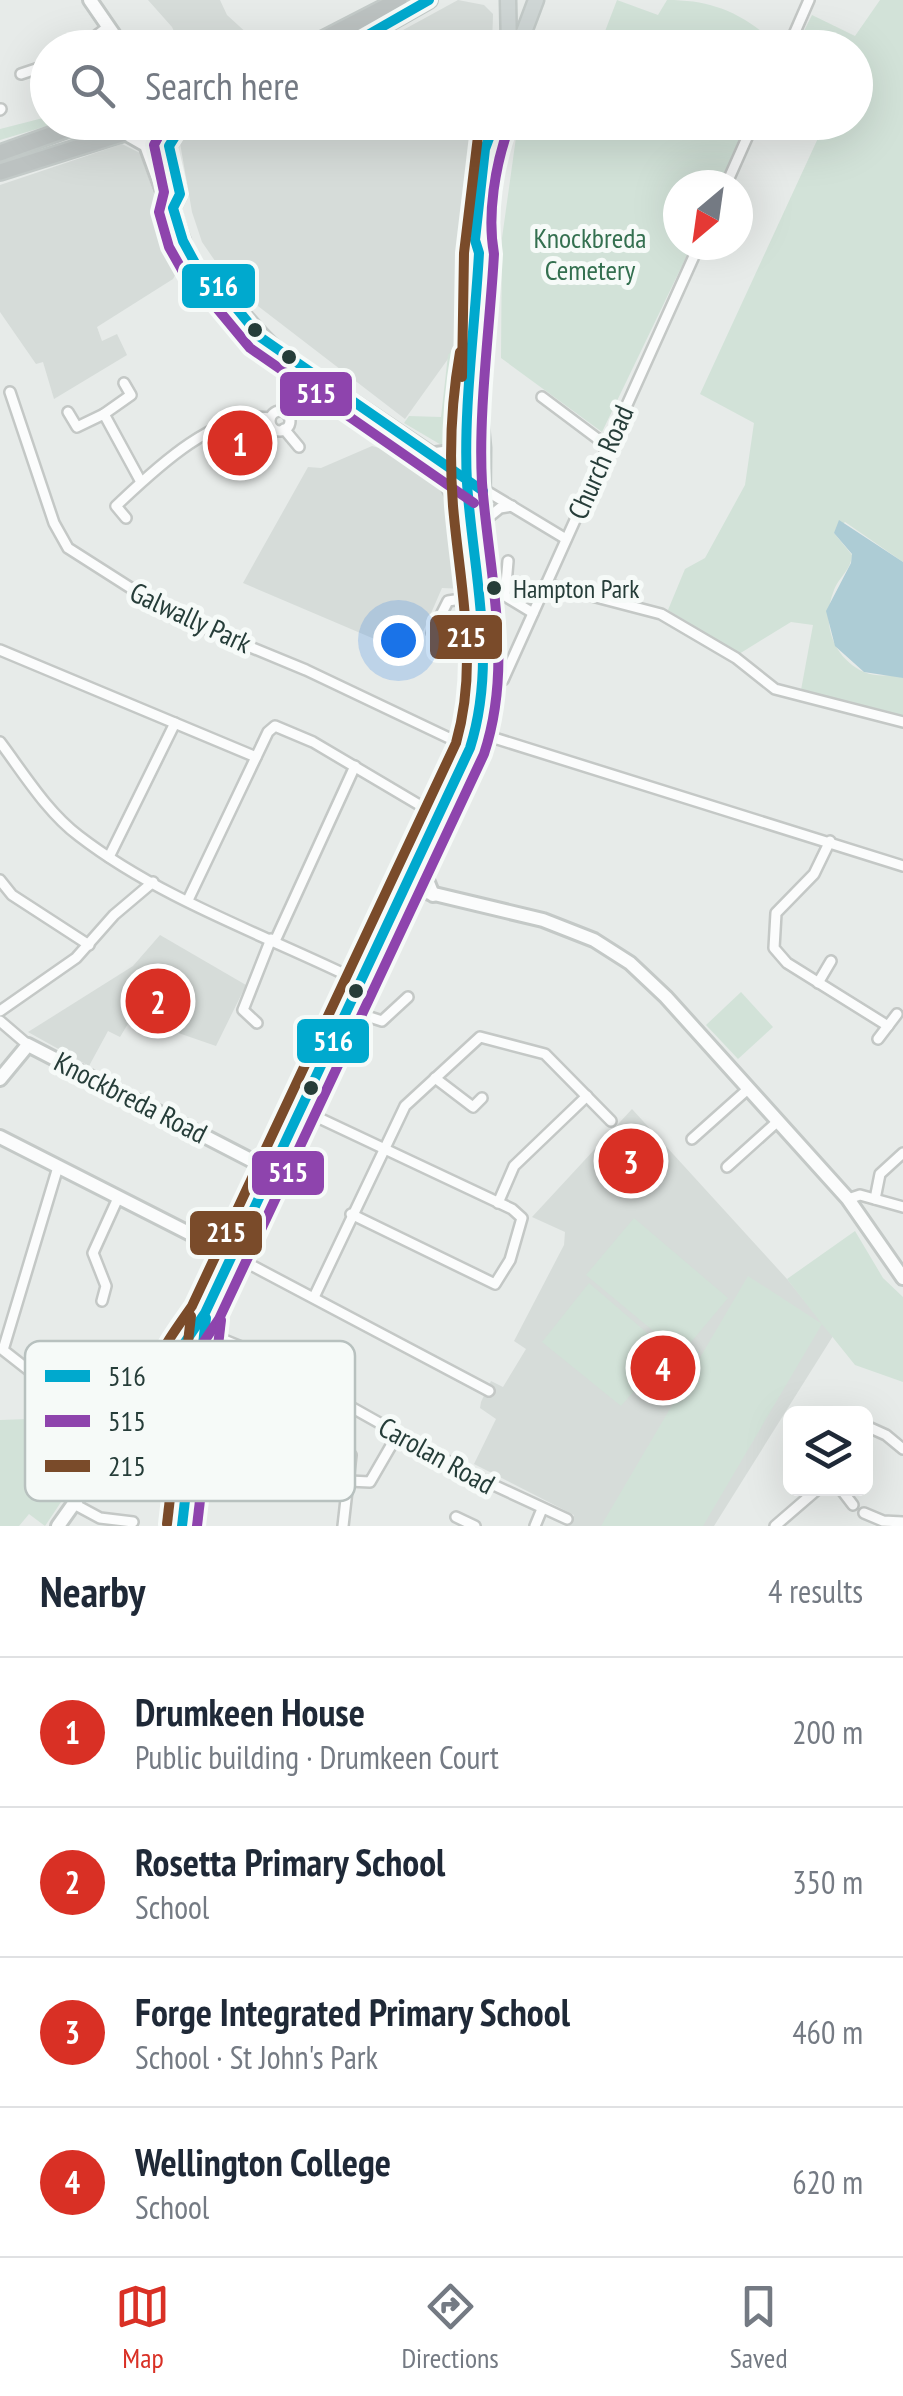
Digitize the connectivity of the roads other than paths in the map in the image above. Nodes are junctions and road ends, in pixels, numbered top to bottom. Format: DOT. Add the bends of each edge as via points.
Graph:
graph roads {
  1 [pos="90,0"];
  2 [pos="399,0"];
  3 [pos="429,0"];
  4 [pos="510,0"];
  5 [pos="526,0"];
  6 [pos="536,0"];
  7 [pos="809,0"];
  8 [pos="108,26"];
  9 [pos="103,30"];
  10 [pos="111,30"];
  11 [pos="341,30"];
  12 [pos="376,30"];
  13 [pos="509,30"];
  14 [pos="525,30"];
  15 [pos="796,30"];
  16 [pos="30,71"];
  17 [pos="22,74"];
  18 [pos="36,140"];
  19 [pos="103,140"];
  20 [pos="137,140"];
  21 [pos="159,140"];
  22 [pos="166,140"];
  23 [pos="173,140"];
  24 [pos="489,140"];
  25 [pos="746,140"];
  26 [pos="169,146"];
  27 [pos="0,152"];
  28 [pos="733,170"];
  29 [pos="0,172"];
  30 [pos="172,203"];
  31 [pos="691,260"];
  32 [pos="475,355"];
  33 [pos="317,378"];
  34 [pos="124,383"];
  35 [pos="10,392"];
  36 [pos="542,397"];
  37 [pos="479,406"];
  38 [pos="68,412"];
  39 [pos="104,414"];
  40 [pos="286,414"];
  41 [pos="270,418"];
  42 [pos="284,429"];
  43 [pos="468,435"];
  44 [pos="606,446"];
  45 [pos="299,447"];
  46 [pos="431,457"];
  47 [pos="468,480"];
  48 [pos="141,482"];
  49 [pos="484,489"];
  50 [pos="512,506"];
  51 [pos="126,518"];
  52 [pos="484,521"];
  53 [pos="470,531"];
  54 [pos="566,539"];
  55 [pos="474,558"];
  56 [pos="508,561"];
  57 [pos="546,584"];
  58 [pos="481,592"];
  59 [pos="532,612"];
  60 [pos="0,650"];
  61 [pos="466,650"];
  62 [pos="503,680"];
  63 [pos="903,722"];
  64 [pos="175,723"];
  65 [pos="473,740"];
  66 [pos="0,742"];
  67 [pos="256,758"];
  68 [pos="355,766"];
  69 [pos="438,816"];
  70 [pos="830,840"];
  71 [pos="109,857"];
  72 [pos="418,858"];
  73 [pos="903,866"];
  74 [pos="0,880"];
  75 [pos="153,882"];
  76 [pos="405,887"];
  77 [pos="433,895"];
  78 [pos="188,900"];
  79 [pos="273,940"];
  80 [pos="88,945"];
  81 [pos="831,961"];
  82 [pos="361,982"];
  83 [pos="818,983"];
  84 [pos="408,997"];
  85 [pos="348,1010"];
  86 [pos="0,1011"];
  87 [pos="898,1014"];
  88 [pos="0,1022"];
  89 [pos="257,1023"];
  90 [pos="888,1026"];
  91 [pos="878,1039"];
  92 [pos="28,1045"];
  93 [pos="0,1078"];
  94 [pos="435,1078"];
  95 [pos="748,1089"];
  96 [pos="587,1096"];
  97 [pos="482,1098"];
  98 [pos="302,1110"];
  99 [pos="611,1121"];
  100 [pos="777,1122"];
  101 [pos="0,1138"];
  102 [pos="692,1139"];
  103 [pos="383,1148"];
  104 [pos="903,1152"];
  105 [pos="727,1166"];
  106 [pos="58,1167"];
  107 [pos="272,1171"];
  108 [pos="118,1198"];
  109 [pos="848,1199"];
  110 [pos="875,1199"];
  111 [pos="498,1203"];
  112 [pos="903,1207"];
  113 [pos="352,1214"];
  114 [pos="232,1255"];
  115 [pos="903,1278"];
  116 [pos="315,1295"];
  117 [pos="102,1302"];
  118 [pos="205,1312"];
  119 [pos="204,1332"];
  120 [pos="188,1341"];
  121 [pos="189,1341"];
  122 [pos="203,1341"];
  123 [pos="227,1341"];
  124 [pos="25,1368"];
  125 [pos="489,1391"];
  126 [pos="355,1409"];
  127 [pos="873,1429"];
  128 [pos="392,1444"];
  129 [pos="903,1450"];
  130 [pos="355,1481"];
  131 [pos="809,1496"];
  132 [pos="846,1496"];
  133 [pos="76,1501"];
  134 [pos="185,1501"];
  135 [pos="346,1501"];
  136 [pos="74,1504"];
  137 [pos="853,1504"];
  138 [pos="542,1509"];
  139 [pos="864,1513"];
  140 [pos="456,1517"];
  141 [pos="567,1519"];
  142 [pos="133,1522"];
  143 [pos="903,1522"];
  144 [pos="58,1526"];
  145 [pos="182,1526"];
  146 [pos="343,1526"];
  147 [pos="475,1526"];
  148 [pos="535,1526"];
  149 [pos="775,1526"];
  1 -- 8 [label="street"];
  2 -- 11 [label="highway"];
  3 -- 12 [label="highway"];
  4 -- 5 [label="main road"];
  4 -- 13 [label="main road"];
  6 -- 14 [label="main road"];
  7 -- 15 [label="street"];
  8 -- 9 [label="street"];
  8 -- 10 [label="street"];
  16 -- 17 [label="street"];
  18 -- 27 [label="highway"];
  19 -- 29 [label="highway"];
  20 -- 30 [label="street" via="146,145 161,193"];
  21 -- 30 [label="street"];
  22 -- 26 [label="street"];
  23 -- 26 [label="street"];
  24 -- 32 [label="main road" via="476,220"];
  25 -- 28 [label="street"];
  26 -- 30 [label="street" via="180,194"];
  30 -- 33 [label="street" via="208,297 242,331"];
  31 -- 44 [label="street, Church Road"];
  32 -- 37 [label="main road"];
  32 -- 43 [label="main road"];
  33 -- 40 [label="street"];
  33 -- 46 [label="street"];
  34 -- 39 [label="street" via="131,395"];
  35 -- 65 [label="street, Galwally Park" via="68,548 174,615"];
  36 -- 44 [label="street"];
  37 -- 47 [label="main road"];
  37 -- 49 [label="main road"];
  38 -- 39 [label="street" via="77,427"];
  39 -- 48 [label="street"];
  40 -- 41 [label="street"];
  40 -- 42 [label="street"];
  41 -- 42 [label="street" via="274,428"];
  41 -- 48 [label="street" via="250,417 185,446"];
  42 -- 45 [label="street"];
  43 -- 46 [label="street" via="451,452"];
  43 -- 47 [label="main road"];
  44 -- 54 [label="street, Church Road"];
  46 -- 47 [label="street"];
  46 -- 53 [label="street"];
  47 -- 49 [label="street"];
  47 -- 53 [label="main road"];
  48 -- 51 [label="street" via="116,506"];
  49 -- 50 [label="street"];
  49 -- 52 [label="main road"];
  49 -- 55 [label="main road" via="476,503"];
  50 -- 52 [label="street"];
  50 -- 54 [label="street"];
  52 -- 58 [label="main road"];
  53 -- 55 [label="main road"];
  54 -- 57 [label="street, Church Road"];
  55 -- 58 [label="main road"];
  56 -- 59 [label="street" via="505,596"];
  57 -- 59 [label="street, Church Road"];
  57 -- 63 [label="street" via="662,614 776,689"];
  58 -- 61 [label="street" via="448,602 432,633"];
  58 -- 65 [label="main road" via="485,695"];
  59 -- 62 [label="street, Church Road"];
  60 -- 64 [label="street"];
  64 -- 67 [label="street"];
  64 -- 71 [label="street"];
  65 -- 69 [label="main road"];
  65 -- 70 [label="street"];
  66 -- 71 [label="street" via="48,806"];
  67 -- 68 [label="street" via="275,726"];
  67 -- 78 [label="street"];
  68 -- 69 [label="street"];
  68 -- 79 [label="street"];
  69 -- 72 [label="main road"];
  70 -- 73 [label="street"];
  70 -- 83 [label="street" via="814,874 779,907 772,930 779,956"];
  71 -- 75 [label="street"];
  72 -- 76 [label="main road"];
  72 -- 77 [label="street"];
  74 -- 80 [label="street" via="12,896"];
  75 -- 78 [label="street"];
  75 -- 80 [label="street"];
  76 -- 77 [label="street"];
  76 -- 82 [label="main road"];
  77 -- 95 [label="street" via="543,920 613,951 666,997"];
  78 -- 79 [label="street"];
  79 -- 82 [label="street"];
  79 -- 89 [label="street" via="243,1010"];
  80 -- 86 [label="street"];
  81 -- 83 [label="street"];
  82 -- 85 [label="main road"];
  83 -- 90 [label="street"];
  84 -- 85 [label="street" via="382,1021"];
  85 -- 98 [label="main road"];
  87 -- 90 [label="street"];
  88 -- 92 [label="street"];
  90 -- 91 [label="street"];
  92 -- 93 [label="street, Knockbreda Road"];
  92 -- 107 [label="street, Knockbreda Road"];
  94 -- 96 [label="street" via="484,1037 545,1054"];
  94 -- 97 [label="street" via="473,1107"];
  94 -- 103 [label="street" via="405,1106"];
  95 -- 100 [label="street"];
  95 -- 102 [label="street"];
  96 -- 99 [label="street"];
  96 -- 111 [label="street" via="514,1166"];
  98 -- 103 [label="street"];
  98 -- 107 [label="main road"];
  100 -- 105 [label="street"];
  100 -- 109 [label="street"];
  101 -- 106 [label="street"];
  103 -- 111 [label="street"];
  103 -- 113 [label="street"];
  104 -- 110 [label="street" via="880,1174"];
  106 -- 108 [label="street"];
  106 -- 124 [label="street" via="2,1350"];
  107 -- 114 [label="main road"];
  108 -- 114 [label="street"];
  108 -- 117 [label="street" via="93,1253 106,1286"];
  109 -- 110 [label="street"];
  109 -- 115 [label="street"];
  110 -- 112 [label="street"];
  111 -- 113 [label="street" via="522,1215 510,1260 495,1284"];
  113 -- 116 [label="street"];
  114 -- 116 [label="street"];
  114 -- 118 [label="main road"];
  116 -- 125 [label="street"];
  118 -- 119 [label="main road"];
  118 -- 120 [label="main road"];
  119 -- 121 [label="street"];
  119 -- 122 [label="main road"];
  119 -- 123 [label="street, Carolan Road"];
  126 -- 138 [label="street, Carolan Road"];
  127 -- 129 [label="street"];
  128 -- 130 [label="street" via="370,1482"];
  131 -- 149 [label="street"];
  132 -- 137 [label="street"];
  133 -- 136 [label="street"];
  134 -- 145 [label="main road"];
  135 -- 146 [label="street"];
  136 -- 142 [label="street" via="100,1518"];
  136 -- 144 [label="street"];
  138 -- 141 [label="street, Carolan Road"];
  138 -- 148 [label="street"];
  139 -- 143 [label="street"];
  140 -- 147 [label="street"];
}
